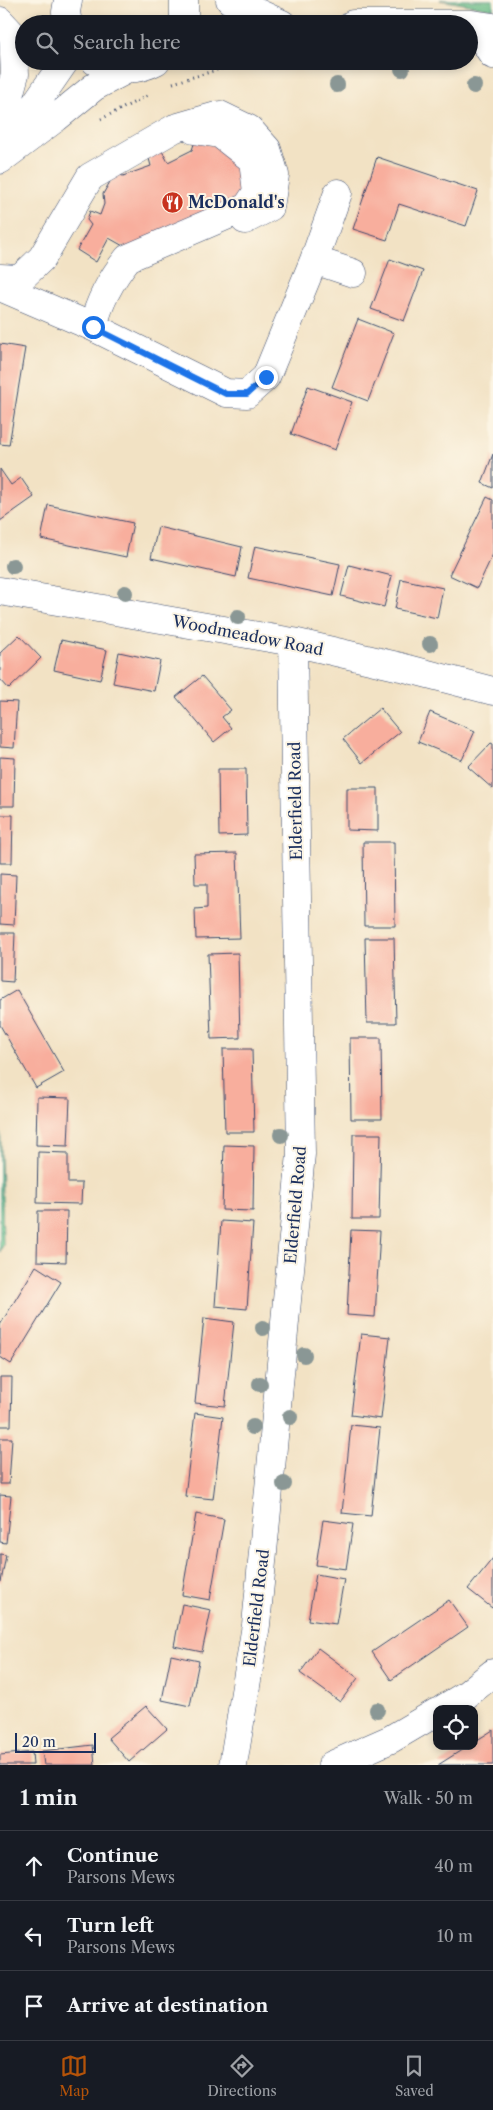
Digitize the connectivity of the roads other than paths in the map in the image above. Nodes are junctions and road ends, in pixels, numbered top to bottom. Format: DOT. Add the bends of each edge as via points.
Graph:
graph roads {
  1 [pos="68,0"];
  2 [pos="184,0"];
  3 [pos="230,0"];
  4 [pos="66,15"];
  5 [pos="184,15"];
  6 [pos="262,15"];
  7 [pos="0,16"];
  8 [pos="15,20"];
  9 [pos="0,21"];
  10 [pos="482,26"];
  11 [pos="493,55"];
  12 [pos="15,64"];
  13 [pos="16,70"];
  14 [pos="59,70"];
  15 [pos="126,70"];
  16 [pos="175,128"];
  17 [pos="1,156"];
  18 [pos="338,193"];
  19 [pos="245,220"];
  20 [pos="314,260"];
  21 [pos="353,273"];
  22 [pos="0,278"];
  23 [pos="0,287"];
  24 [pos="93,327"];
  25 [pos="0,591"];
  26 [pos="293,642"];
  27 [pos="492,688"];
  28 [pos="493,1673"];
  29 [pos="450,1705"];
  30 [pos="433,1714"];
  31 [pos="233,1765"];
  32 [pos="332,1765"];
  1 -- 4 [label="street"];
  2 -- 5 [label="street"];
  3 -- 6 [label="street"];
  7 -- 8 [label="street"];
  9 -- 12 [label="street" via="12,35"];
  10 -- 11 [label="street"];
  13 -- 17 [label="street" via="1,125"];
  14 -- 17 [label="street"];
  15 -- 17 [label="street" via="94,87"];
  16 -- 19 [label="street" via="220,115 249,129 267,149 275,175 270,207"];
  16 -- 22 [label="street" via="90,177 42,258 20,279"];
  16 -- 24 [label="street" via="220,134 253,160 257,192 246,207 128,258 115,274"];
  18 -- 20 [label="street"];
  20 -- 21 [label="street"];
  20 -- 24 [label="street" via="266,377 247,394 226,394"];
  23 -- 24 [label="street"];
  25 -- 26 [label="street, Woodmeadow Road"];
  26 -- 27 [label="street, Woodmeadow Road"];
  26 -- 31 [label="street, Elderfield Road" via="300,1154 256,1626"];
  28 -- 29 [label="street"];
  30 -- 32 [label="street" via="391,1739"];
}
